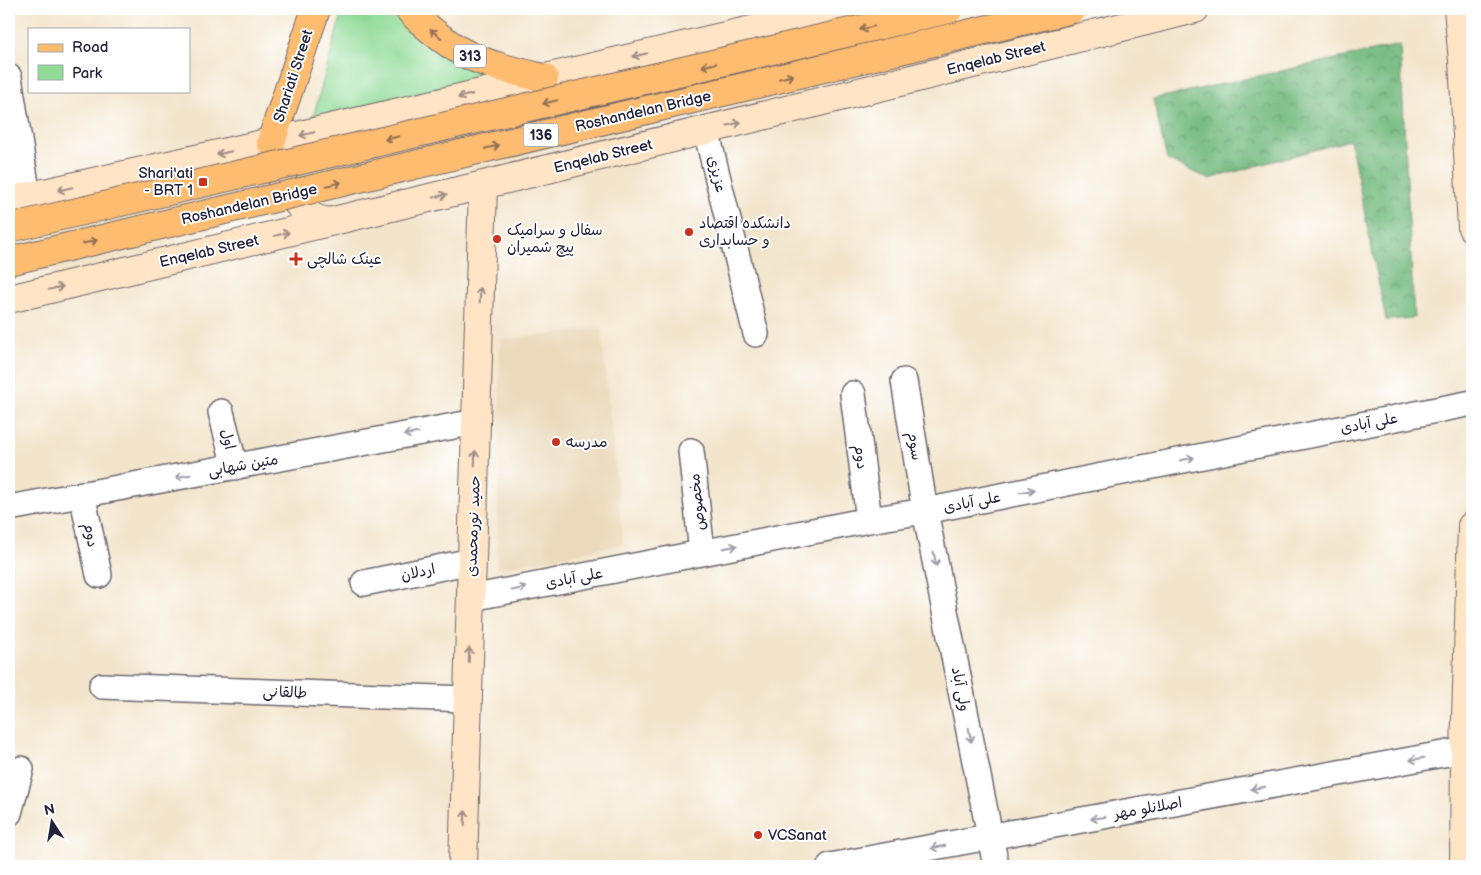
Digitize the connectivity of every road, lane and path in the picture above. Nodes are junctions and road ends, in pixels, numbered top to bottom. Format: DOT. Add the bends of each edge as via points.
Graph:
graph roads {
  1 [pos="316,9"];
  2 [pos="408,9"];
  3 [pos="841,9"];
  4 [pos="948,9"];
  5 [pos="1073,9"];
  6 [pos="1196,9"];
  7 [pos="1458,9"];
  8 [pos="1468,60"];
  9 [pos="9,77"];
  10 [pos="544,78"];
  11 [pos="706,130"];
  12 [pos="271,142"];
  13 [pos="483,186"];
  14 [pos="19,199"];
  15 [pos="1472,214"];
  16 [pos="329,222"];
  17 [pos="9,228"];
  18 [pos="1472,228"];
  19 [pos="9,261"];
  20 [pos="9,299"];
  21 [pos="756,334"];
  22 [pos="904,381"];
  23 [pos="853,394"];
  24 [pos="1472,403"];
  25 [pos="221,412"];
  26 [pos="476,422"];
  27 [pos="691,451"];
  28 [pos="235,466"];
  29 [pos="82,494"];
  30 [pos="9,508"];
  31 [pos="925,511"];
  32 [pos="869,520"];
  33 [pos="1472,526"];
  34 [pos="702,552"];
  35 [pos="472,561"];
  36 [pos="99,575"];
  37 [pos="364,583"];
  38 [pos="471,598"];
  39 [pos="1471,637"];
  40 [pos="102,686"];
  41 [pos="468,698"];
  42 [pos="1469,750"];
  43 [pos="21,769"];
  44 [pos="9,813"];
  45 [pos="991,838"];
  46 [pos="1466,864"];
  47 [pos="463,866"];
  48 [pos="830,866"];
  49 [pos="996,866"];
  1 -- 12 [label="main road, Shariati Street"];
  10 -- 2 [label="main road, 313, one-way" via="465,54 440,38"];
  3 -- 10 [label="main road, one-way"];
  4 -- 17 [label="main road, Roshandelan Bridge / 136, one-way, bridge"];
  19 -- 5 [label="main road, Roshandelan Bridge / 136, one-way, bridge"];
  11 -- 6 [label="main road, Enqelab Street, one-way"];
  7 -- 8 [label="main road"];
  8 -- 15 [label="main road"];
  9 -- 14 [label="street"];
  10 -- 12 [label="main road, one-way"];
  11 -- 13 [label="main road, Enqelab Street"];
  11 -- 21 [label="street, عزیزی"];
  12 -- 14 [label="main road, one-way"];
  12 -- 16 [label="main road" via="273,158 288,193 312,217"];
  16 -- 13 [label="main road, Enqelab Street, one-way"];
  26 -- 13 [label="main road, حمید نورمحمدی, one-way"];
  15 -- 18 [label="main road"];
  20 -- 16 [label="main road, Enqelab Street, one-way"];
  22 -- 31 [label="street, سوم"];
  23 -- 32 [label="street, دوم"];
  31 -- 24 [label="street, علی آبادی, one-way"];
  25 -- 28 [label="street, اول"];
  26 -- 28 [label="street, متین شهابی, one-way"];
  35 -- 26 [label="main road, حمید نورمحمدی, one-way"];
  27 -- 34 [label="street, مخصوص"];
  28 -- 29 [label="street, متین شهابی, one-way"];
  29 -- 30 [label="street, متین شهابی"];
  29 -- 36 [label="street, دوم"];
  31 -- 32 [label="street, علی آبادی"];
  31 -- 45 [label="street, ولی آباد, one-way"];
  34 -- 32 [label="street, علی آبادی, one-way"];
  33 -- 39 [label="main road"];
  38 -- 34 [label="street, علی آبادی, one-way"];
  35 -- 37 [label="street, اردلان"];
  35 -- 38 [label="main road, حمید نورمحمدی"];
  41 -- 38 [label="main road, حمید نورمحمدی, one-way"];
  39 -- 42 [label="main road"];
  40 -- 41 [label="street, طالقانی"];
  47 -- 41 [label="main road, حمید نورمحمدی, one-way"];
  42 -- 45 [label="street, اصلانلو مهر, one-way"];
  42 -- 46 [label="main road"];
  43 -- 44 [label="street"];
  45 -- 48 [label="street, اصلانلو مهر, one-way"];
  45 -- 49 [label="street, ولی آباد"];
}
